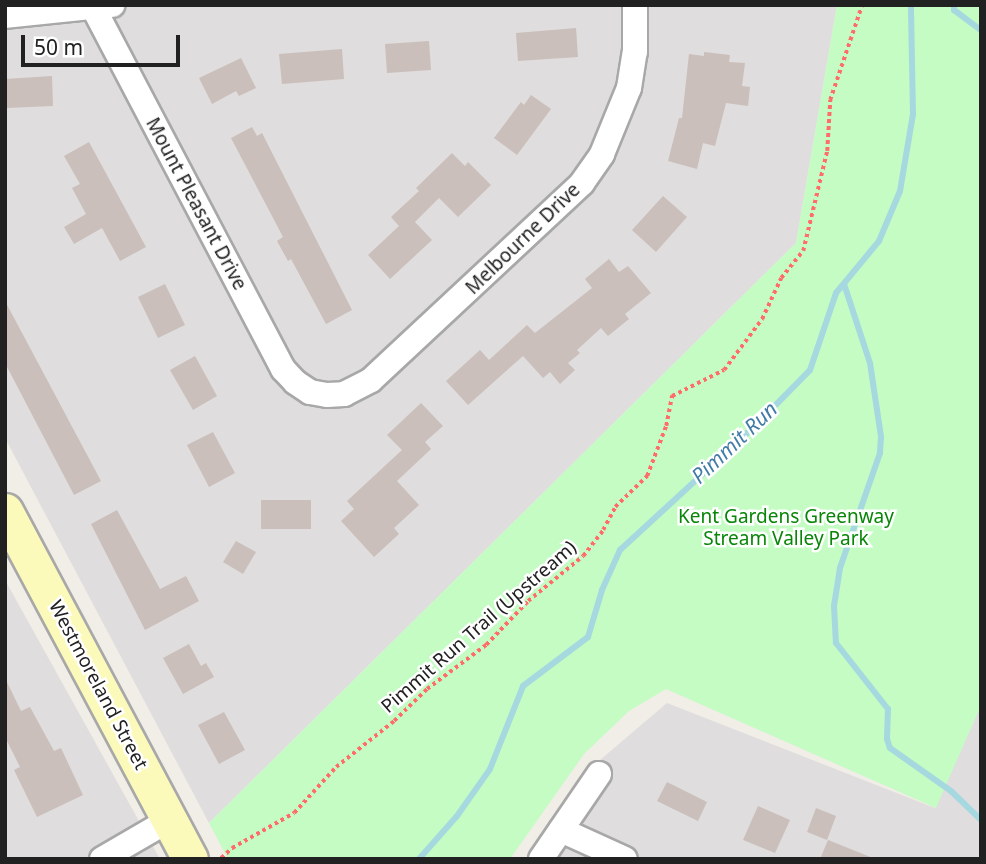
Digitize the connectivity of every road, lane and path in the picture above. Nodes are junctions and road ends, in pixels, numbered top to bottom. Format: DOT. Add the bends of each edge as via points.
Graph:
graph roads {
  1 [pos="635,5"];
  2 [pos="862,5"];
  3 [pos="102,6"];
  4 [pos="5,16"];
  5 [pos="307,402"];
  6 [pos="5,511"];
  7 [pos="599,774"];
  8 [pos="169,821"];
  9 [pos="561,830"];
  10 [pos="221,858"];
  11 [pos="102,859"];
  12 [pos="190,859"];
  13 [pos="541,859"];
  14 [pos="625,859"];
  1 -- 5 [label="street, Melbourne Drive" via="629,88 608,144 582,183 371,380 344,394"];
  2 -- 10 [label="path, Pimmit Run Trail (Upstream)" via="830,100 827,151 803,251 724,370 673,396 647,476 615,507 583,556 528,601 486,645 336,766 294,813"];
  3 -- 4 [label="street"];
  3 -- 5 [label="street, Mount Pleasant Drive" via="283,369"];
  6 -- 8 [label="main road, Westmoreland Street"];
  7 -- 9 [label="street"];
  8 -- 11 [label="street"];
  8 -- 12 [label="main road, Westmoreland Street"];
  9 -- 13 [label="street"];
  9 -- 14 [label="street"];
}
